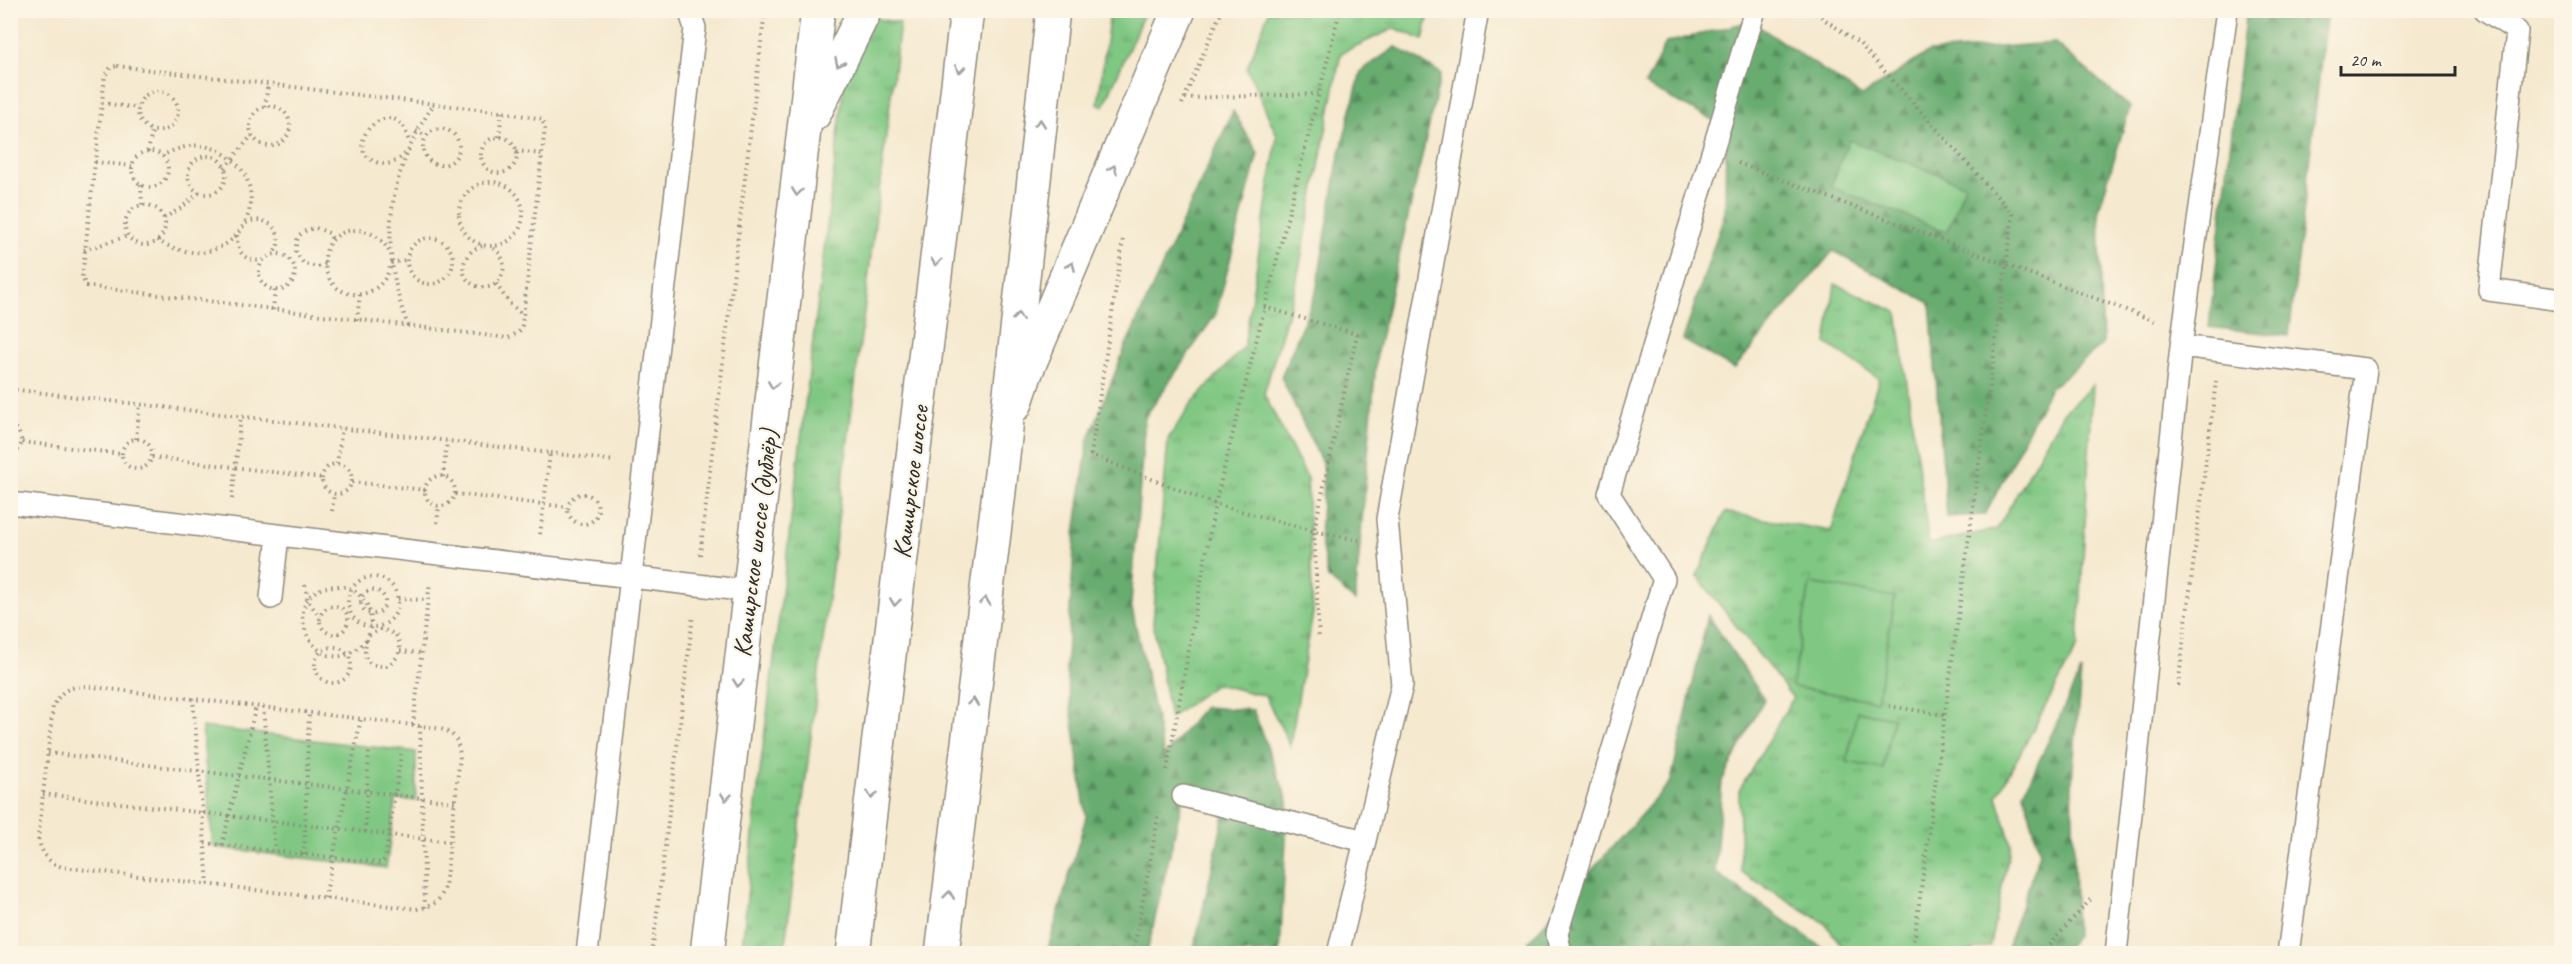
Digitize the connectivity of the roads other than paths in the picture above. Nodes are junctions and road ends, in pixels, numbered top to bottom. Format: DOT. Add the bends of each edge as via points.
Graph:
graph roads {
  1 [pos="689,10"];
  2 [pos="818,10"];
  3 [pos="865,10"];
  4 [pos="967,10"];
  5 [pos="1053,10"];
  6 [pos="1179,10"];
  7 [pos="1478,10"];
  8 [pos="1755,10"];
  9 [pos="2227,10"];
  10 [pos="2485,10"];
  11 [pos="804,134"];
  12 [pos="2562,300"];
  13 [pos="2182,339"];
  14 [pos="1005,438"];
  15 [pos="10,503"];
  16 [pos="278,535"];
  17 [pos="631,577"];
  18 [pos="748,591"];
  19 [pos="270,598"];
  20 [pos="1183,796"];
  21 [pos="1365,841"];
  22 [pos="717,872"];
  23 [pos="587,954"];
  24 [pos="707,954"];
  25 [pos="730,954"];
  26 [pos="853,954"];
  27 [pos="942,954"];
  28 [pos="1338,954"];
  29 [pos="1561,954"];
  30 [pos="2116,954"];
  31 [pos="2288,954"];
  1 -- 17 [label="lane" via="695,28"];
  2 -- 11 [label="main road, Каширское шоссе (дублёр)"];
  3 -- 11 [label="main road, one-way"];
  4 -- 26 [label="main road, Каширское шоссе, one-way"];
  14 -- 5 [label="main road, one-way"];
  14 -- 6 [label="main road, one-way" via="1026,372"];
  7 -- 21 [label="lane" via="1387,519 1402,685"];
  8 -- 29 [label="lane" via="1610,494 1665,579 1557,934"];
  9 -- 13 [label="lane"];
  10 -- 12 [label="lane" via="2517,31 2488,290"];
  11 -- 18 [label="main road, Каширское шоссе (дублёр), one-way"];
  13 -- 30 [label="lane"];
  13 -- 31 [label="lane" via="2220,351 2366,369"];
  27 -- 14 [label="main road, one-way"];
  15 -- 16 [label="lane"];
  16 -- 17 [label="lane"];
  16 -- 19 [label="lane"];
  17 -- 18 [label="lane"];
  17 -- 23 [label="lane"];
  18 -- 22 [label="main road, Каширское шоссе (дублёр), one-way"];
  20 -- 21 [label="lane"];
  21 -- 28 [label="lane"];
  22 -- 24 [label="main road, Каширское шоссе (дублёр)"];
  22 -- 25 [label="main road"];
}
